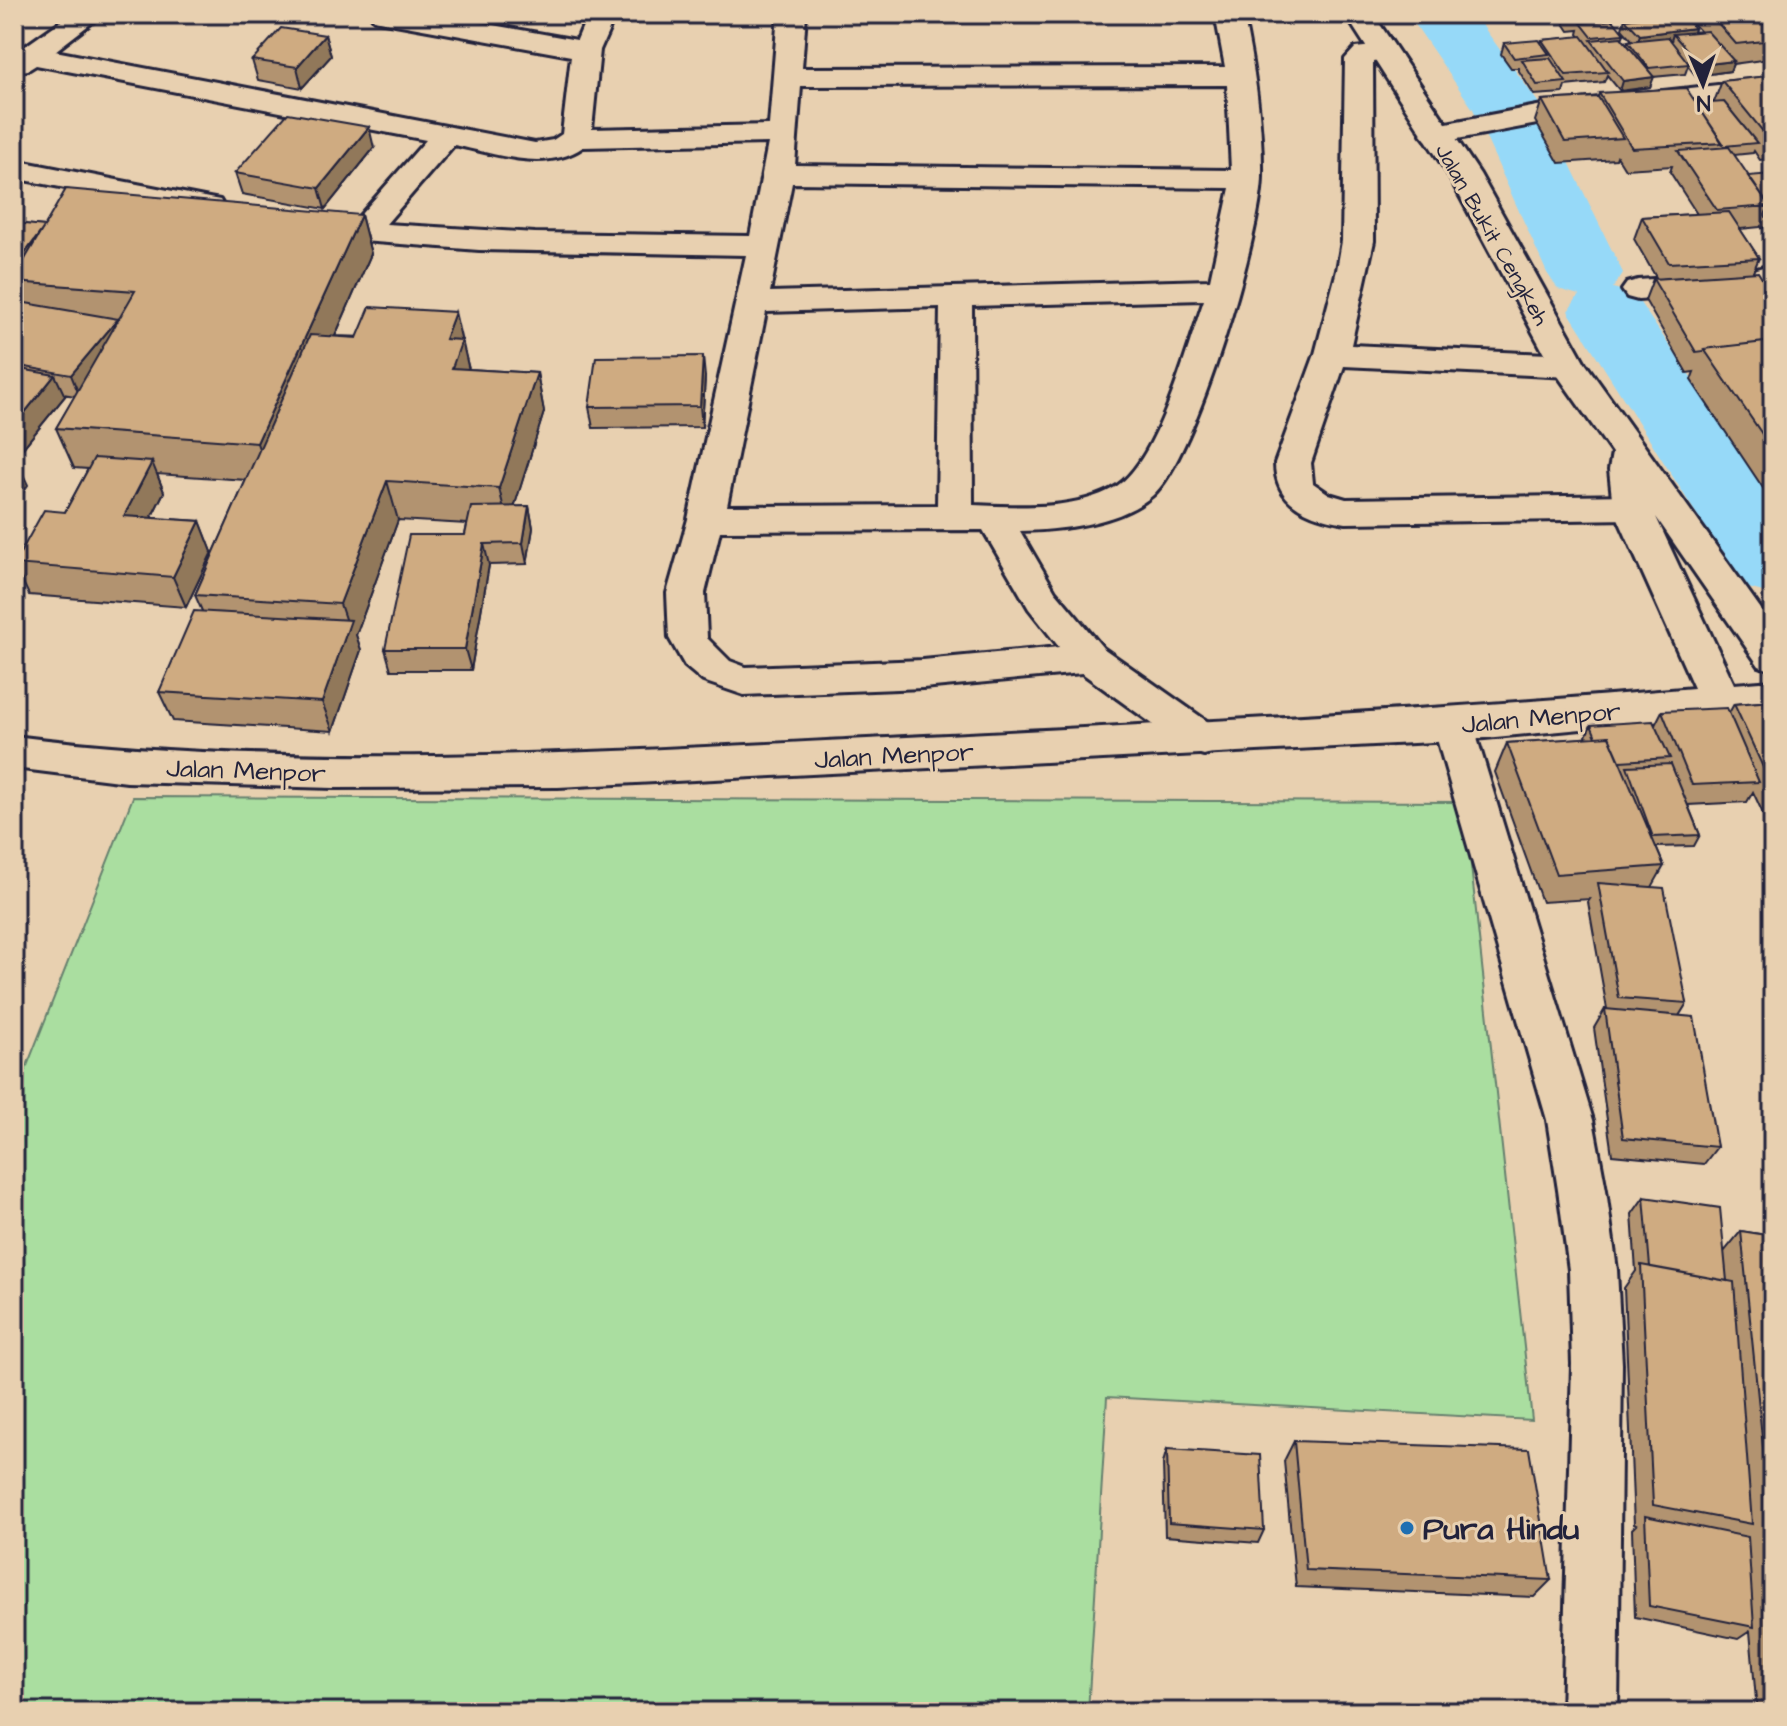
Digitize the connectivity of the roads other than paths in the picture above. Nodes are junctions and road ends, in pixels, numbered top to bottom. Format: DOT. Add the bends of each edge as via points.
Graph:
graph roads {
  1 [pos="89,14"];
  2 [pos="384,14"];
  3 [pos="602,14"];
  4 [pos="792,14"];
  5 [pos="1229,14"];
  6 [pos="1359,14"];
  7 [pos="586,50"];
  8 [pos="1383,53"];
  9 [pos="22,61"];
  10 [pos="1241,76"];
  11 [pos="785,77"];
  12 [pos="1773,88"];
  13 [pos="785,134"];
  14 [pos="1436,134"];
  15 [pos="445,137"];
  16 [pos="576,138"];
  17 [pos="14,169"];
  18 [pos="779,174"];
  19 [pos="1247,179"];
  20 [pos="236,212"];
  21 [pos="281,219"];
  22 [pos="362,232"];
  23 [pos="762,246"];
  24 [pos="1773,274"];
  25 [pos="1224,290"];
  26 [pos="1638,290"];
  27 [pos="956,295"];
  28 [pos="751,302"];
  29 [pos="1331,355"];
  30 [pos="1569,366"];
  31 [pos="1630,453"];
  32 [pos="1632,507"];
  33 [pos="955,517"];
  34 [pos="706,519"];
  35 [pos="995,519"];
  36 [pos="1773,656"];
  37 [pos="1089,658"];
  38 [pos="1773,696"];
  39 [pos="1721,701"];
  40 [pos="1453,725"];
  41 [pos="1204,740"];
  42 [pos="14,752"];
  43 [pos="1590,1712"];
  1 -- 9 [label="street"];
  2 -- 7 [label="street"];
  3 -- 7 [label="street"];
  4 -- 11 [label="street"];
  5 -- 10 [label="street"];
  6 -- 8 [label="street, Jalan Bukit Cengkeh"];
  7 -- 16 [label="street"];
  8 -- 14 [label="street, Jalan Bukit Cengkeh"];
  8 -- 29 [label="street" via="1359,59 1358,241 1352,286"];
  9 -- 15 [label="street"];
  10 -- 11 [label="street"];
  10 -- 19 [label="street"];
  11 -- 13 [label="street"];
  12 -- 14 [label="street" via="1553,112"];
  13 -- 16 [label="street"];
  13 -- 18 [label="street"];
  14 -- 30 [label="street, Jalan Bukit Cengkeh" via="1483,207"];
  15 -- 16 [label="street" via="535,152 562,148"];
  15 -- 22 [label="street"];
  17 -- 20 [label="street"];
  18 -- 19 [label="street"];
  18 -- 23 [label="street"];
  19 -- 25 [label="street"];
  21 -- 22 [label="street"];
  22 -- 23 [label="street" via="530,244"];
  23 -- 28 [label="street"];
  24 -- 26 [label="street" via="1747,283"];
  25 -- 27 [label="street"];
  25 -- 35 [label="street" via="1160,466 1142,486 1093,509"];
  27 -- 28 [label="street"];
  27 -- 33 [label="street"];
  28 -- 34 [label="street"];
  29 -- 30 [label="street"];
  29 -- 32 [label="street" via="1292,469 1298,491 1318,506 1346,511"];
  30 -- 31 [label="street, Jalan Bukit Cengkeh"];
  31 -- 32 [label="street"];
  31 -- 36 [label="street, Jalan Bukit Cengkeh"];
  32 -- 39 [label="street"];
  33 -- 34 [label="street"];
  33 -- 35 [label="street"];
  34 -- 37 [label="street" via="684,607 687,636 700,662 719,675 744,681 923,674"];
  35 -- 37 [label="street" via="1042,600"];
  37 -- 41 [label="street"];
  38 -- 39 [label="street, Jalan Menpor"];
  39 -- 40 [label="street, Jalan Menpor"];
  40 -- 41 [label="street, Jalan Menpor"];
  40 -- 43 [label="street" via="1570,1120 1582,1190 1593,1270 1597,1364"];
  41 -- 42 [label="street, Jalan Menpor" via="452,773 127,766"];
}
